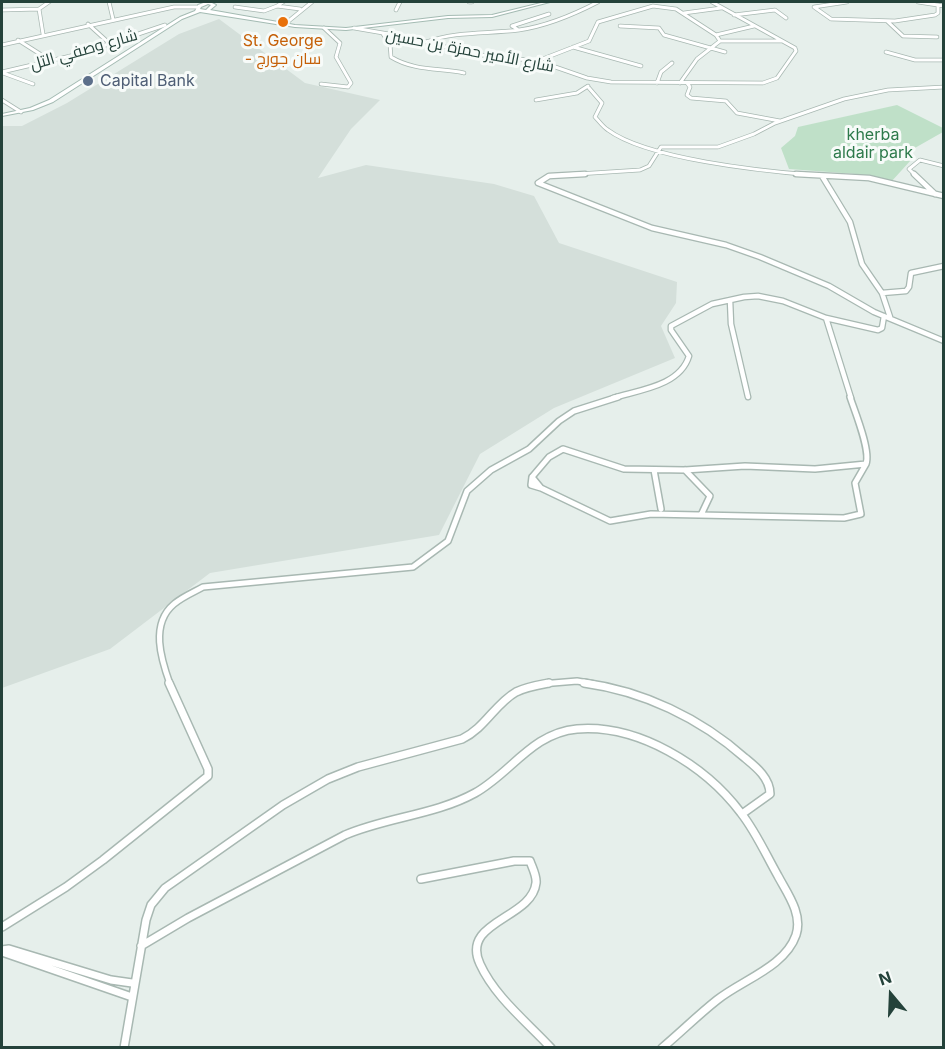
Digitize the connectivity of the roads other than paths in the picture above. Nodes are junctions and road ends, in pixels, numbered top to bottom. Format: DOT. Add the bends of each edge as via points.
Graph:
graph roads {
  1 [pos="49,2"];
  2 [pos="109,2"];
  3 [pos="283,2"];
  4 [pos="312,2"];
  5 [pos="400,2"];
  6 [pos="548,2"];
  7 [pos="597,2"];
  8 [pos="712,2"];
  9 [pos="847,2"];
  10 [pos="918,2"];
  11 [pos="213,3"];
  12 [pos="938,5"];
  13 [pos="277,6"];
  14 [pos="944,6"];
  15 [pos="235,7"];
  16 [pos="722,8"];
  17 [pos="39,9"];
  18 [pos="198,9"];
  19 [pos="300,9"];
  20 [pos="2,10"];
  21 [pos="396,10"];
  22 [pos="207,11"];
  23 [pos="226,13"];
  24 [pos="684,13"];
  25 [pos="549,14"];
  26 [pos="734,15"];
  27 [pos="786,18"];
  28 [pos="113,19"];
  29 [pos="887,21"];
  30 [pos="88,24"];
  31 [pos="285,24"];
  32 [pos="165,25"];
  33 [pos="621,26"];
  34 [pos="755,26"];
  35 [pos="324,28"];
  36 [pos="354,28"];
  37 [pos="519,30"];
  38 [pos="143,32"];
  39 [pos="43,34"];
  40 [pos="150,34"];
  41 [pos="383,34"];
  42 [pos="716,35"];
  43 [pos="937,37"];
  44 [pos="18,40"];
  45 [pos="720,41"];
  46 [pos="782,41"];
  47 [pos="426,42"];
  48 [pos="109,43"];
  49 [pos="2,45"];
  50 [pos="573,47"];
  51 [pos="709,47"];
  52 [pos="725,52"];
  53 [pos="886,52"];
  54 [pos="944,60"];
  55 [pos="51,61"];
  56 [pos="538,61"];
  57 [pos="672,63"];
  58 [pos="641,66"];
  59 [pos="2,72"];
  60 [pos="465,73"];
  61 [pos="587,78"];
  62 [pos="680,82"];
  63 [pos="687,82"];
  64 [pos="657,83"];
  65 [pos="33,84"];
  66 [pos="321,84"];
  67 [pos="589,87"];
  68 [pos="944,87"];
  69 [pos="2,100"];
  70 [pos="536,100"];
  71 [pos="10,111"];
  72 [pos="20,111"];
  73 [pos="2,114"];
  74 [pos="780,122"];
  75 [pos="658,150"];
  76 [pos="944,166"];
  77 [pos="822,176"];
  78 [pos="935,194"];
  79 [pos="944,196"];
  80 [pos="944,266"];
  81 [pos="882,293"];
  82 [pos="730,300"];
  83 [pos="887,317"];
  84 [pos="826,318"];
  85 [pos="944,340"];
  86 [pos="748,397"];
  87 [pos="866,464"];
  88 [pos="654,470"];
  89 [pos="685,470"];
  90 [pos="532,477"];
  91 [pos="541,488"];
  92 [pos="661,509"];
  93 [pos="701,515"];
  94 [pos="742,814"];
  95 [pos="421,879"];
  96 [pos="2,927"];
  97 [pos="141,946"];
  98 [pos="2,951"];
  99 [pos="132,983"];
  100 [pos="129,996"];
  101 [pos="124,1047"];
  102 [pos="551,1047"];
  103 [pos="662,1047"];
  1 -- 17 [label="street"];
  2 -- 28 [label="street"];
  3 -- 13 [label="street"];
  4 -- 19 [label="street"];
  5 -- 21 [label="street"];
  6 -- 36 [label="main road" via="492,16"];
  7 -- 37 [label="street" via="550,24"];
  8 -- 16 [label="street"];
  9 -- 29 [label="street" via="814,6 830,18"];
  10 -- 12 [label="street"];
  11 -- 18 [label="main road"];
  11 -- 22 [label="main road"];
  11 -- 23 [label="main road"];
  12 -- 14 [label="street"];
  12 -- 29 [label="street" via="938,13 930,16"];
  13 -- 15 [label="street" via="264,11"];
  13 -- 19 [label="street"];
  16 -- 24 [label="street"];
  16 -- 26 [label="street"];
  17 -- 20 [label="street"];
  17 -- 39 [label="street"];
  18 -- 22 [label="main road"];
  18 -- 28 [label="street" via="176,6"];
  18 -- 32 [label="main road"];
  18 -- 72 [label="main road" via="51,101"];
  19 -- 31 [label="street"];
  22 -- 23 [label="main road"];
  23 -- 31 [label="main road"];
  24 -- 42 [label="street"];
  24 -- 50 [label="street" via="652,6 602,21 596,24 589,41"];
  25 -- 37 [label="street" via="512,26"];
  26 -- 27 [label="street" via="775,10"];
  26 -- 34 [label="street"];
  28 -- 30 [label="street"];
  29 -- 43 [label="street" via="903,36"];
  30 -- 39 [label="street"];
  30 -- 48 [label="street"];
  31 -- 35 [label="main road"];
  32 -- 38 [label="street, شارع وصفي التل"];
  32 -- 40 [label="main road"];
  33 -- 51 [label="street" via="659,28 664,35"];
  34 -- 42 [label="street"];
  34 -- 46 [label="street"];
  35 -- 36 [label="main road"];
  35 -- 66 [label="street" via="339,40 336,59 351,82 346,87"];
  36 -- 41 [label="street, شارع الأمير حمزة بن حسين"];
  37 -- 47 [label="street"];
  38 -- 40 [label="street"];
  38 -- 48 [label="street, شارع وصفي التل"];
  39 -- 44 [label="street"];
  40 -- 72 [label="main road" via="53,97"];
  41 -- 47 [label="street, شارع الأمير حمزة بن حسين"];
  41 -- 60 [label="street" via="390,44 391,57 397,61 425,69"];
  42 -- 45 [label="street"];
  44 -- 49 [label="street"];
  44 -- 55 [label="street"];
  45 -- 46 [label="street"];
  45 -- 51 [label="street"];
  46 -- 63 [label="street, شارع الأمير حمزة بن حسين" via="796,51 773,81"];
  47 -- 56 [label="street, شارع الأمير حمزة بن حسين" via="480,56"];
  48 -- 55 [label="street, شارع وصفي التل"];
  50 -- 56 [label="street"];
  50 -- 58 [label="street"];
  51 -- 52 [label="street"];
  51 -- 62 [label="street"];
  53 -- 54 [label="street" via="905,59"];
  55 -- 59 [label="street, شارع وصفي التل"];
  56 -- 61 [label="street, شارع الأمير حمزة بن حسين"];
  57 -- 64 [label="street" via="661,72"];
  59 -- 65 [label="street"];
  61 -- 64 [label="street, شارع الأمير حمزة بن حسين"];
  61 -- 67 [label="street"];
  62 -- 63 [label="street, شارع الأمير حمزة بن حسين"];
  62 -- 64 [label="street, شارع الأمير حمزة بن حسين"];
  63 -- 74 [label="street" via="687,95 691,98 726,101 737,113"];
  67 -- 70 [label="street"];
  67 -- 75 [label="street" via="602,103 595,117 600,124 623,138"];
  68 -- 74 [label="street" via="869,93"];
  69 -- 71 [label="street"];
  71 -- 72 [label="main road"];
  71 -- 73 [label="main road"];
  74 -- 75 [label="street" via="718,147 668,146"];
  75 -- 77 [label="street" via="712,163"];
  75 -- 83 [label="street" via="646,168 549,176 538,184 652,228 760,257"];
  76 -- 78 [label="street" via="920,160 909,169"];
  77 -- 78 [label="street" via="861,177"];
  77 -- 81 [label="street" via="849,222 862,264"];
  78 -- 79 [label="street"];
  80 -- 81 [label="street" via="911,273 906,291"];
  81 -- 83 [label="street"];
  82 -- 84 [label="street" via="750,295 768,297"];
  82 -- 86 [label="street" via="731,324"];
  82 -- 96 [label="street" via="710,305 671,326 689,354 680,374 574,411 529,449 486,473 467,490 448,541 416,566 203,587 174,604 161,620 160,646 173,694 208,776 103,860"];
  83 -- 84 [label="street" via="878,330"];
  83 -- 85 [label="street"];
  84 -- 87 [label="street" via="864,441"];
  87 -- 89 [label="street" via="815,470 737,466"];
  87 -- 93 [label="street" via="855,483 861,505 858,516"];
  88 -- 89 [label="street"];
  88 -- 90 [label="street" via="616,467 563,449 549,457"];
  88 -- 92 [label="street"];
  89 -- 93 [label="street" via="710,496"];
  90 -- 91 [label="street" via="531,485"];
  91 -- 93 [label="street" via="610,521 646,514"];
  94 -- 97 [label="street" via="709,781 634,736 583,729 562,732 529,746 499,776 471,795 344,836"];
  94 -- 97 [label="street" via="771,789 760,772 728,742 663,704 644,698 590,685 539,685 511,695 487,722 466,737 344,772 275,810 200,862 158,897 148,913"];
  94 -- 103 [label="street" via="794,904 796,936 781,957 726,992"];
  95 -- 102 [label="street" via="530,861 537,880 532,896 479,936 475,948 487,976 513,1010"];
  97 -- 99 [label="street"];
  98 -- 99 [label="street" via="9,949"];
  98 -- 100 [label="street"];
  99 -- 100 [label="street"];
  100 -- 101 [label="street"];
}
